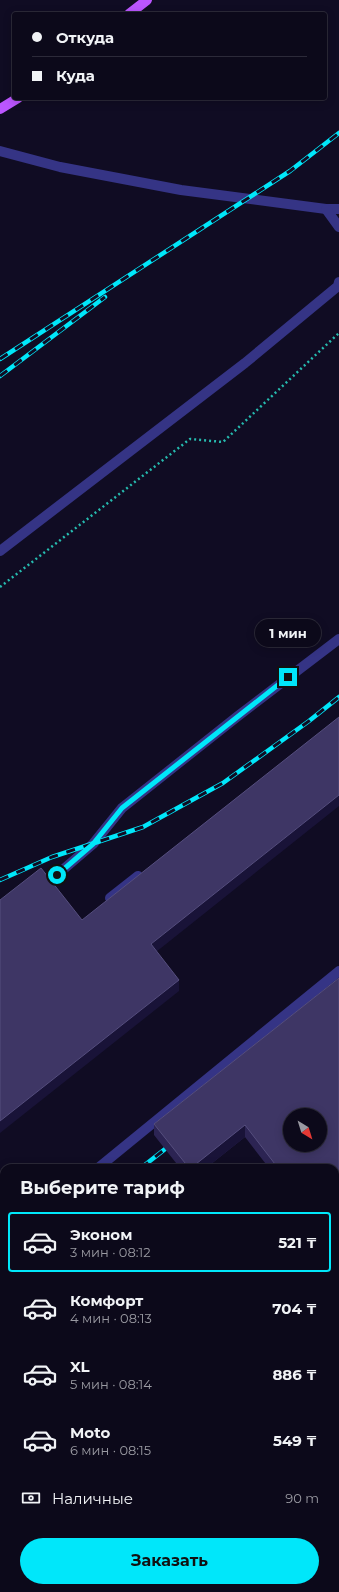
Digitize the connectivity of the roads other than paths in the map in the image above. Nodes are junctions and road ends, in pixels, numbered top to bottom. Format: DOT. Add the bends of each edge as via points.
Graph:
graph roads {
  1 [pos="147,0"];
  2 [pos="132,12"];
  3 [pos="15,100"];
  4 [pos="0,109"];
  5 [pos="0,151"];
  6 [pos="326,209"];
  7 [pos="339,209"];
  8 [pos="339,227"];
  9 [pos="339,282"];
  10 [pos="0,551"];
  11 [pos="339,639"];
  12 [pos="147,869"];
  13 [pos="45,885"];
  14 [pos="110,898"];
  15 [pos="339,971"];
  16 [pos="103,1164"];
  1 -- 2 [label="main road"];
  3 -- 4 [label="main road"];
  5 -- 6 [label="street" via="60,167 182,190"];
  6 -- 7 [label="street"];
  6 -- 8 [label="street"];
  9 -- 10 [label="street" via="338,286 245,363"];
  11 -- 13 [label="street" via="122,808 93,844"];
  12 -- 14 [label="street"];
  15 -- 16 [label="street"];
}
